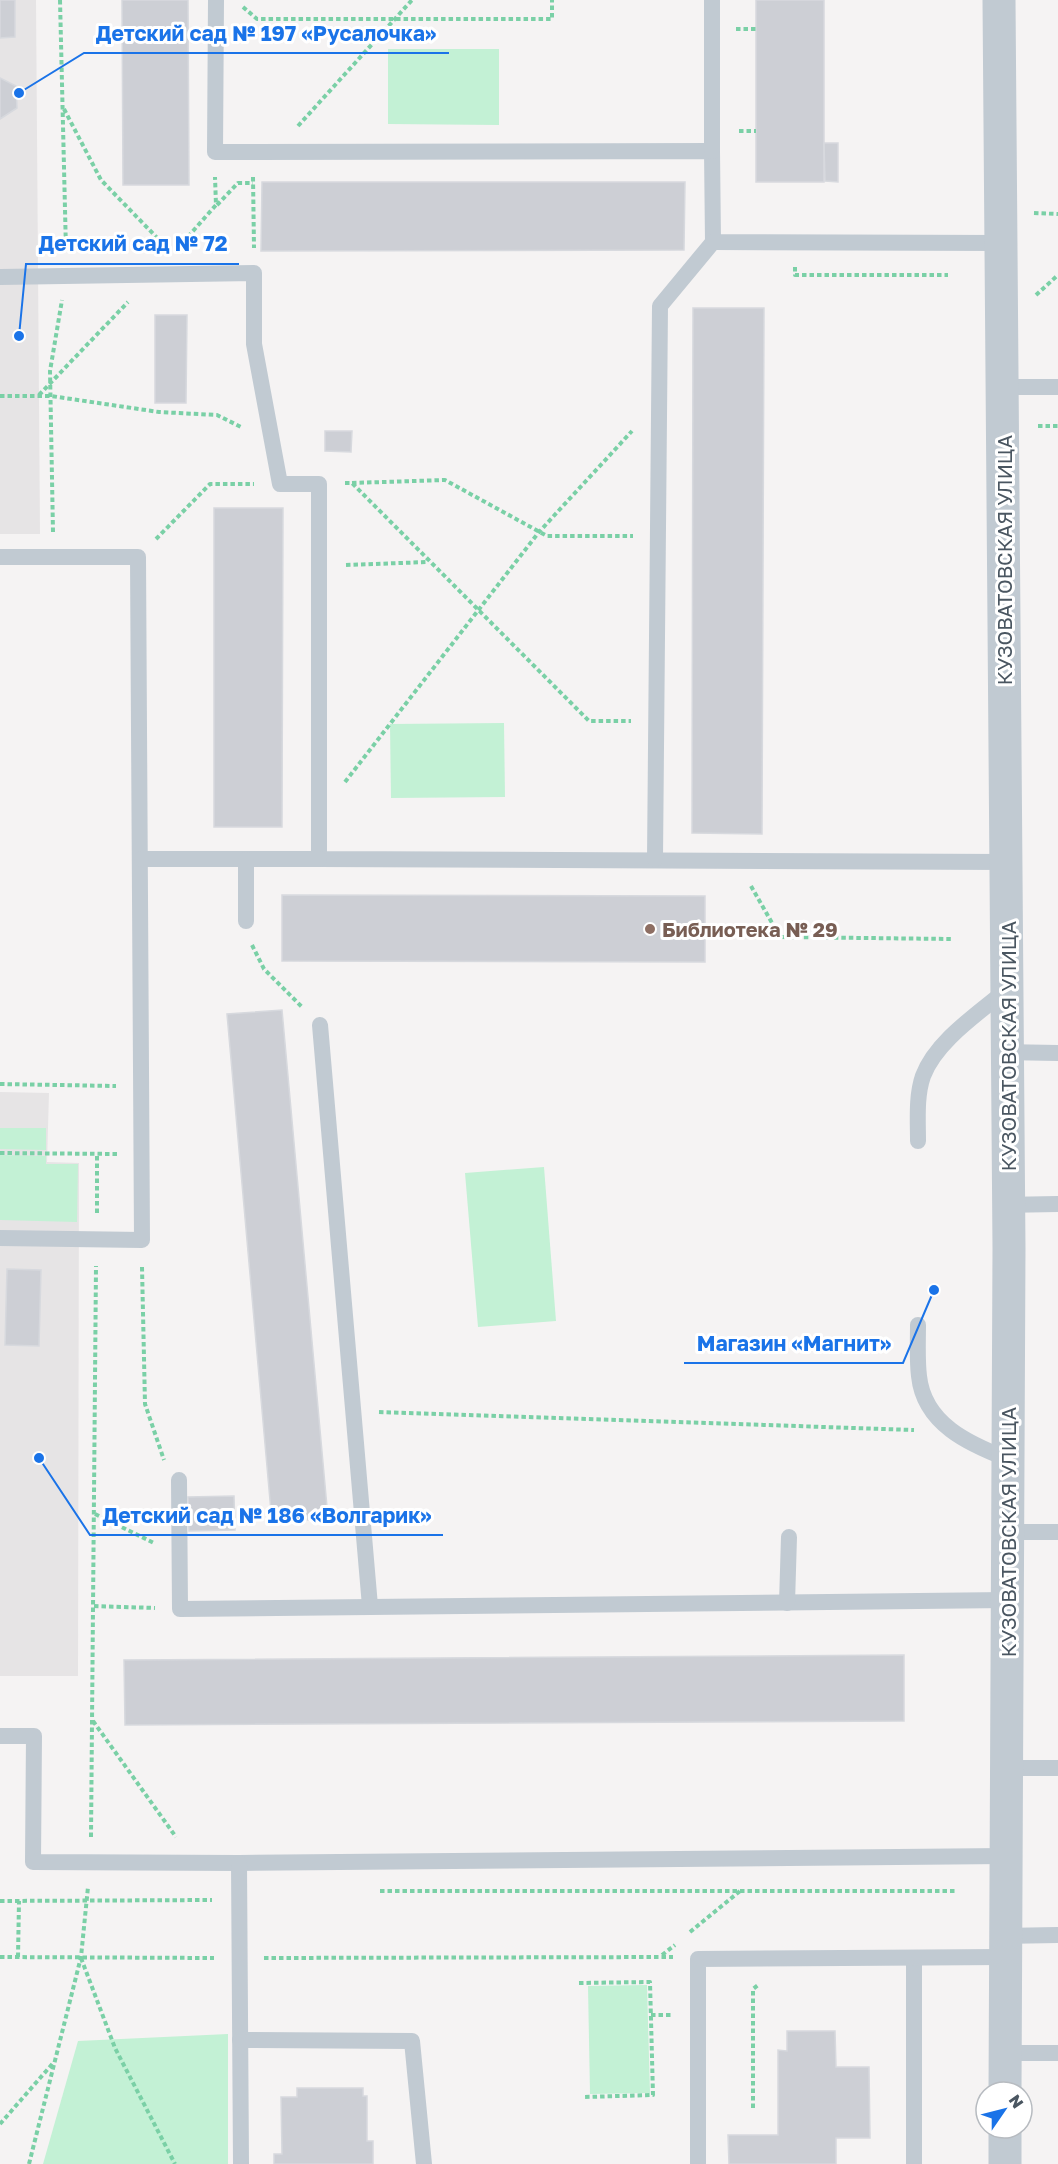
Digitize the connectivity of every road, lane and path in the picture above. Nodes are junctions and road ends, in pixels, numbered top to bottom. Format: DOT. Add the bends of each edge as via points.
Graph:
graph roads {
  1 [pos="216,0"];
  2 [pos="235,0"];
  3 [pos="412,0"];
  4 [pos="552,0"];
  5 [pos="712,0"];
  6 [pos="999,0"];
  7 [pos="395,19"];
  8 [pos="62,105"];
  9 [pos="712,151"];
  10 [pos="253,152"];
  11 [pos="274,152"];
  12 [pos="253,183"];
  13 [pos="216,205"];
  14 [pos="1033,213"];
  15 [pos="1058,214"];
  16 [pos="713,242"];
  17 [pos="795,242"];
  18 [pos="1001,243"];
  19 [pos="254,273"];
  20 [pos="194,274"];
  21 [pos="948,275"];
  22 [pos="1058,275"];
  23 [pos="0,277"];
  24 [pos="1034,297"];
  25 [pos="1003,387"];
  26 [pos="1058,387"];
  27 [pos="0,396"];
  28 [pos="659,401"];
  29 [pos="1034,426"];
  30 [pos="1058,426"];
  31 [pos="273,441"];
  32 [pos="352,483"];
  33 [pos="280,484"];
  34 [pos="319,484"];
  35 [pos="539,532"];
  36 [pos="658,537"];
  37 [pos="0,557"];
  38 [pos="138,557"];
  39 [pos="429,562"];
  40 [pos="320,566"];
  41 [pos="478,610"];
  42 [pos="656,721"];
  43 [pos="320,816"];
  44 [pos="142,859"];
  45 [pos="319,859"];
  46 [pos="655,859"];
  47 [pos="246,860"];
  48 [pos="1006,862"];
  49 [pos="748,880"];
  50 [pos="246,921"];
  51 [pos="951,939"];
  52 [pos="1007,989"];
  53 [pos="320,1025"];
  54 [pos="1008,1052"];
  55 [pos="1058,1053"];
  56 [pos="0,1084"];
  57 [pos="142,1087"];
  58 [pos="918,1141"];
  59 [pos="0,1153"];
  60 [pos="97,1154"];
  61 [pos="141,1155"];
  62 [pos="1058,1204"];
  63 [pos="1009,1205"];
  64 [pos="0,1238"];
  65 [pos="96,1240"];
  66 [pos="142,1240"];
  67 [pos="918,1325"];
  68 [pos="353,1411"];
  69 [pos="954,1431"];
  70 [pos="1008,1459"];
  71 [pos="179,1480"];
  72 [pos="95,1514"];
  73 [pos="1008,1532"];
  74 [pos="1058,1532"];
  75 [pos="789,1537"];
  76 [pos="179,1555"];
  77 [pos="1007,1600"];
  78 [pos="787,1603"];
  79 [pos="94,1606"];
  80 [pos="370,1606"];
  81 [pos="180,1609"];
  82 [pos="93,1721"];
  83 [pos="0,1736"];
  84 [pos="1006,1768"];
  85 [pos="1058,1768"];
  86 [pos="1005,1856"];
  87 [pos="90,1862"];
  88 [pos="194,1863"];
  89 [pos="239,1863"];
  90 [pos="371,1891"];
  91 [pos="740,1891"];
  92 [pos="955,1891"];
  93 [pos="239,1900"];
  94 [pos="0,1901"];
  95 [pos="19,1901"];
  96 [pos="86,1901"];
  97 [pos="687,1934"];
  98 [pos="1058,1935"];
  99 [pos="679,1941"];
  100 [pos="1005,1946"];
  101 [pos="661,1956"];
  102 [pos="0,1957"];
  103 [pos="18,1957"];
  104 [pos="81,1957"];
  105 [pos="240,1958"];
  106 [pos="914,1958"];
  107 [pos="698,1959"];
  108 [pos="761,1982"];
  109 [pos="579,1983"];
  110 [pos="240,2040"];
  111 [pos="1005,2053"];
  112 [pos="1058,2053"];
  113 [pos="55,2061"];
  114 [pos="1005,2080"];
  115 [pos="585,2097"];
  116 [pos="753,2108"];
  117 [pos="0,2124"];
  118 [pos="1005,2140"];
  119 [pos="29,2164"];
  120 [pos="175,2164"];
  121 [pos="241,2164"];
  122 [pos="424,2164"];
  123 [pos="698,2164"];
  124 [pos="914,2164"];
  125 [pos="1005,2164"];
  1 -- 10 [label="lane" via="215,152"];
  2 -- 7 [label="path" via="257,19"];
  3 -- 7 [label="path"];
  4 -- 7 [label="path" via="552,19"];
  5 -- 9 [label="lane"];
  6 -- 18 [label="street, КУЗОВАТОВСКАЯ УЛИЦА"];
  7 -- 11 [label="path"];
  8 -- 20 [label="path" via="101,180"];
  9 -- 11 [label="lane"];
  9 -- 16 [label="lane"];
  10 -- 11 [label="lane"];
  10 -- 12 [label="path"];
  12 -- 13 [label="path" via="238,183"];
  12 -- 19 [label="path"];
  14 -- 15 [label="path"];
  16 -- 17 [label="lane"];
  16 -- 28 [label="lane" via="660,306"];
  17 -- 18 [label="lane"];
  17 -- 21 [label="path" via="795,275"];
  18 -- 25 [label="street, КУЗОВАТОВСКАЯ УЛИЦА"];
  19 -- 20 [label="lane"];
  19 -- 31 [label="lane" via="254,344"];
  20 -- 23 [label="lane"];
  22 -- 24 [label="path"];
  25 -- 26 [label="lane"];
  25 -- 48 [label="street, КУЗОВАТОВСКАЯ УЛИЦА"];
  27 -- 31 [label="path" via="51,396 217,416"];
  28 -- 35 [label="path"];
  28 -- 36 [label="lane"];
  29 -- 30 [label="path"];
  31 -- 33 [label="lane"];
  32 -- 34 [label="path"];
  32 -- 35 [label="path" via="445,480"];
  32 -- 39 [label="path"];
  33 -- 34 [label="lane"];
  33 -- 38 [label="path" via="210,484"];
  34 -- 40 [label="lane"];
  35 -- 36 [label="path" via="546,536"];
  35 -- 41 [label="path"];
  36 -- 42 [label="lane"];
  37 -- 38 [label="lane"];
  38 -- 44 [label="lane"];
  39 -- 40 [label="path"];
  39 -- 41 [label="path"];
  40 -- 43 [label="lane"];
  41 -- 42 [label="path" via="588,721"];
  41 -- 43 [label="path"];
  42 -- 46 [label="lane"];
  43 -- 45 [label="lane"];
  44 -- 47 [label="lane"];
  44 -- 57 [label="lane"];
  45 -- 46 [label="lane"];
  45 -- 47 [label="lane"];
  46 -- 48 [label="lane"];
  47 -- 50 [label="lane"];
  48 -- 52 [label="street, КУЗОВАТОВСКАЯ УЛИЦА"];
  49 -- 51 [label="path" via="780,938"];
  50 -- 53 [label="path" via="253,949 264,969"];
  52 -- 54 [label="street, КУЗОВАТОВСКАЯ УЛИЦА"];
  52 -- 58 [label="lane" via="951,1038 927,1067 920,1089"];
  53 -- 68 [label="lane"];
  54 -- 55 [label="lane"];
  54 -- 63 [label="street, КУЗОВАТОВСКАЯ УЛИЦА"];
  56 -- 57 [label="path"];
  57 -- 61 [label="lane"];
  59 -- 60 [label="path"];
  60 -- 61 [label="path"];
  60 -- 65 [label="path"];
  61 -- 66 [label="lane"];
  62 -- 63 [label="lane"];
  63 -- 70 [label="street, КУЗОВАТОВСКАЯ УЛИЦА"];
  64 -- 65 [label="lane"];
  65 -- 66 [label="lane"];
  65 -- 72 [label="path"];
  66 -- 71 [label="path" via="145,1404 161,1457"];
  67 -- 69 [label="lane" via="923,1396 938,1419"];
  68 -- 69 [label="path"];
  68 -- 80 [label="lane"];
  69 -- 70 [label="lane" via="969,1444"];
  70 -- 73 [label="street, КУЗОВАТОВСКАЯ УЛИЦА"];
  71 -- 76 [label="lane"];
  72 -- 76 [label="path"];
  72 -- 79 [label="path"];
  73 -- 74 [label="lane"];
  73 -- 77 [label="street, КУЗОВАТОВСКАЯ УЛИЦА"];
  75 -- 78 [label="lane"];
  76 -- 81 [label="lane"];
  77 -- 78 [label="lane"];
  77 -- 84 [label="street, КУЗОВАТОВСКАЯ УЛИЦА"];
  78 -- 80 [label="lane"];
  79 -- 81 [label="path"];
  79 -- 82 [label="path"];
  80 -- 81 [label="lane"];
  82 -- 87 [label="path"];
  82 -- 88 [label="path"];
  83 -- 87 [label="lane" via="34,1736 33,1862"];
  84 -- 85 [label="lane"];
  84 -- 86 [label="street, КУЗОВАТОВСКАЯ УЛИЦА"];
  86 -- 89 [label="lane"];
  86 -- 100 [label="street, КУЗОВАТОВСКАЯ УЛИЦА"];
  87 -- 88 [label="lane"];
  87 -- 96 [label="path"];
  88 -- 89 [label="lane"];
  89 -- 93 [label="lane"];
  90 -- 91 [label="path"];
  91 -- 92 [label="path"];
  91 -- 97 [label="path"];
  93 -- 96 [label="path"];
  93 -- 105 [label="lane"];
  94 -- 95 [label="path"];
  95 -- 96 [label="path"];
  95 -- 103 [label="path"];
  96 -- 104 [label="path"];
  98 -- 100 [label="lane"];
  99 -- 101 [label="path"];
  100 -- 106 [label="lane"];
  100 -- 111 [label="street, КУЗОВАТОВСКАЯ УЛИЦА"];
  101 -- 105 [label="path"];
  101 -- 107 [label="path"];
  102 -- 103 [label="path"];
  103 -- 104 [label="path"];
  104 -- 105 [label="path"];
  104 -- 113 [label="path"];
  104 -- 120 [label="path" via="115,2048"];
  105 -- 110 [label="lane"];
  106 -- 107 [label="lane"];
  106 -- 124 [label="lane"];
  107 -- 123 [label="lane"];
  108 -- 116 [label="path" via="753,1989"];
  109 -- 115 [label="path" via="650,1982 653,2095"];
  110 -- 121 [label="lane"];
  110 -- 122 [label="lane" via="412,2041"];
  111 -- 112 [label="lane"];
  111 -- 114 [label="street, КУЗОВАТОВСКАЯ УЛИЦА"];
  113 -- 117 [label="path"];
  113 -- 119 [label="path"];
  118 -- 125 [label="street"];
}
